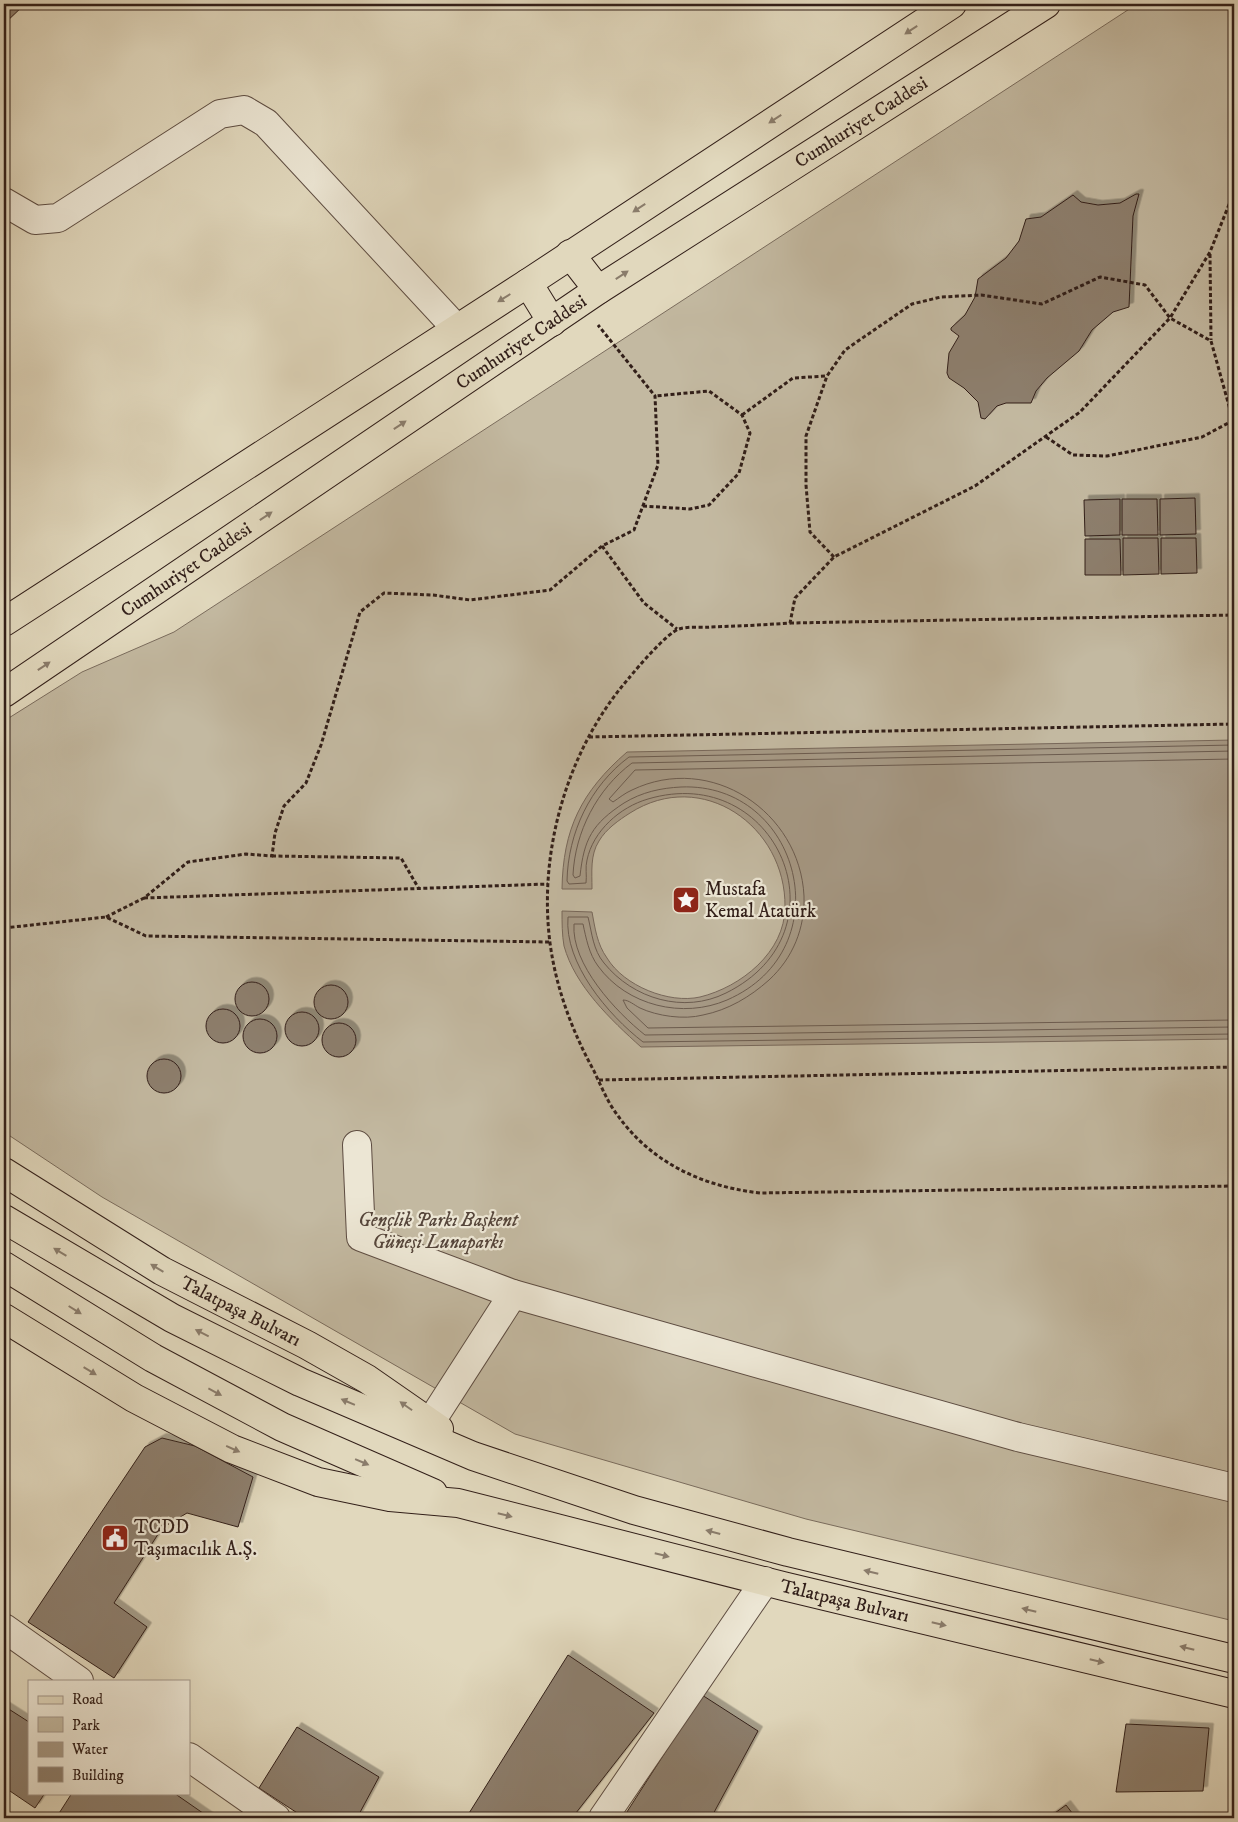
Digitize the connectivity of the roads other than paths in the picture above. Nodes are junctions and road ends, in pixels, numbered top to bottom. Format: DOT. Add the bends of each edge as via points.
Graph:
graph roads {
  1 [pos="952,4"];
  2 [pos="1046,4"];
  3 [pos="4,202"];
  4 [pos="570,254"];
  5 [pos="528,283"];
  6 [pos="589,296"];
  7 [pos="552,322"];
  8 [pos="456,328"];
  9 [pos="4,622"];
  10 [pos="4,693"];
  11 [pos="356,1145"];
  12 [pos="4,1172"];
  13 [pos="4,1218"];
  14 [pos="4,1266"];
  15 [pos="513,1294"];
  16 [pos="4,1318"];
  17 [pos="430,1422"];
  18 [pos="473,1456"];
  19 [pos="1234,1488"];
  20 [pos="458,1503"];
  21 [pos="766,1581"];
  22 [pos="4,1628"];
  23 [pos="1234,1659"];
  24 [pos="78,1680"];
  25 [pos="1234,1694"];
  26 [pos="190,1758"];
  27 [pos="276,1818"];
  28 [pos="603,1818"];
  1 -- 4 [label="main road, one-way"];
  6 -- 2 [label="main road, Cumhuriyet Caddesi, one-way"];
  3 -- 8 [label="lane" via="35,220 58,218 220,114 244,110 266,123"];
  4 -- 5 [label="main road"];
  4 -- 6 [label="main road"];
  5 -- 7 [label="main road"];
  5 -- 8 [label="main road, one-way"];
  6 -- 7 [label="main road, Cumhuriyet Caddesi"];
  10 -- 7 [label="main road, Cumhuriyet Caddesi, one-way"];
  8 -- 9 [label="main road"];
  11 -- 15 [label="lane" via="361,1237"];
  17 -- 12 [label="main road, Talatpaşa Bulvarı, one-way" via="367,1379 307,1345 162,1271"];
  18 -- 13 [label="main road, Talatpaşa Bulvarı, one-way" via="300,1382 180,1322"];
  14 -- 20 [label="main road, Talatpaşa Bulvarı, one-way" via="153,1358 282,1427"];
  15 -- 17 [label="lane"];
  15 -- 19 [label="lane" via="1018,1437"];
  16 -- 20 [label="main road, Talatpaşa Bulvarı, one-way" via="134,1398 232,1449 318,1482 390,1497"];
  17 -- 18 [label="main road, Talatpaşa Bulvarı"];
  23 -- 18 [label="main road, Talatpaşa Bulvarı, one-way" via="788,1552 634,1510"];
  20 -- 21 [label="main road, Talatpaşa Bulvarı, one-way"];
  21 -- 25 [label="main road, Talatpaşa Bulvarı, one-way"];
  21 -- 28 [label="lane"];
  22 -- 24 [label="lane"];
  26 -- 27 [label="lane"];
}
